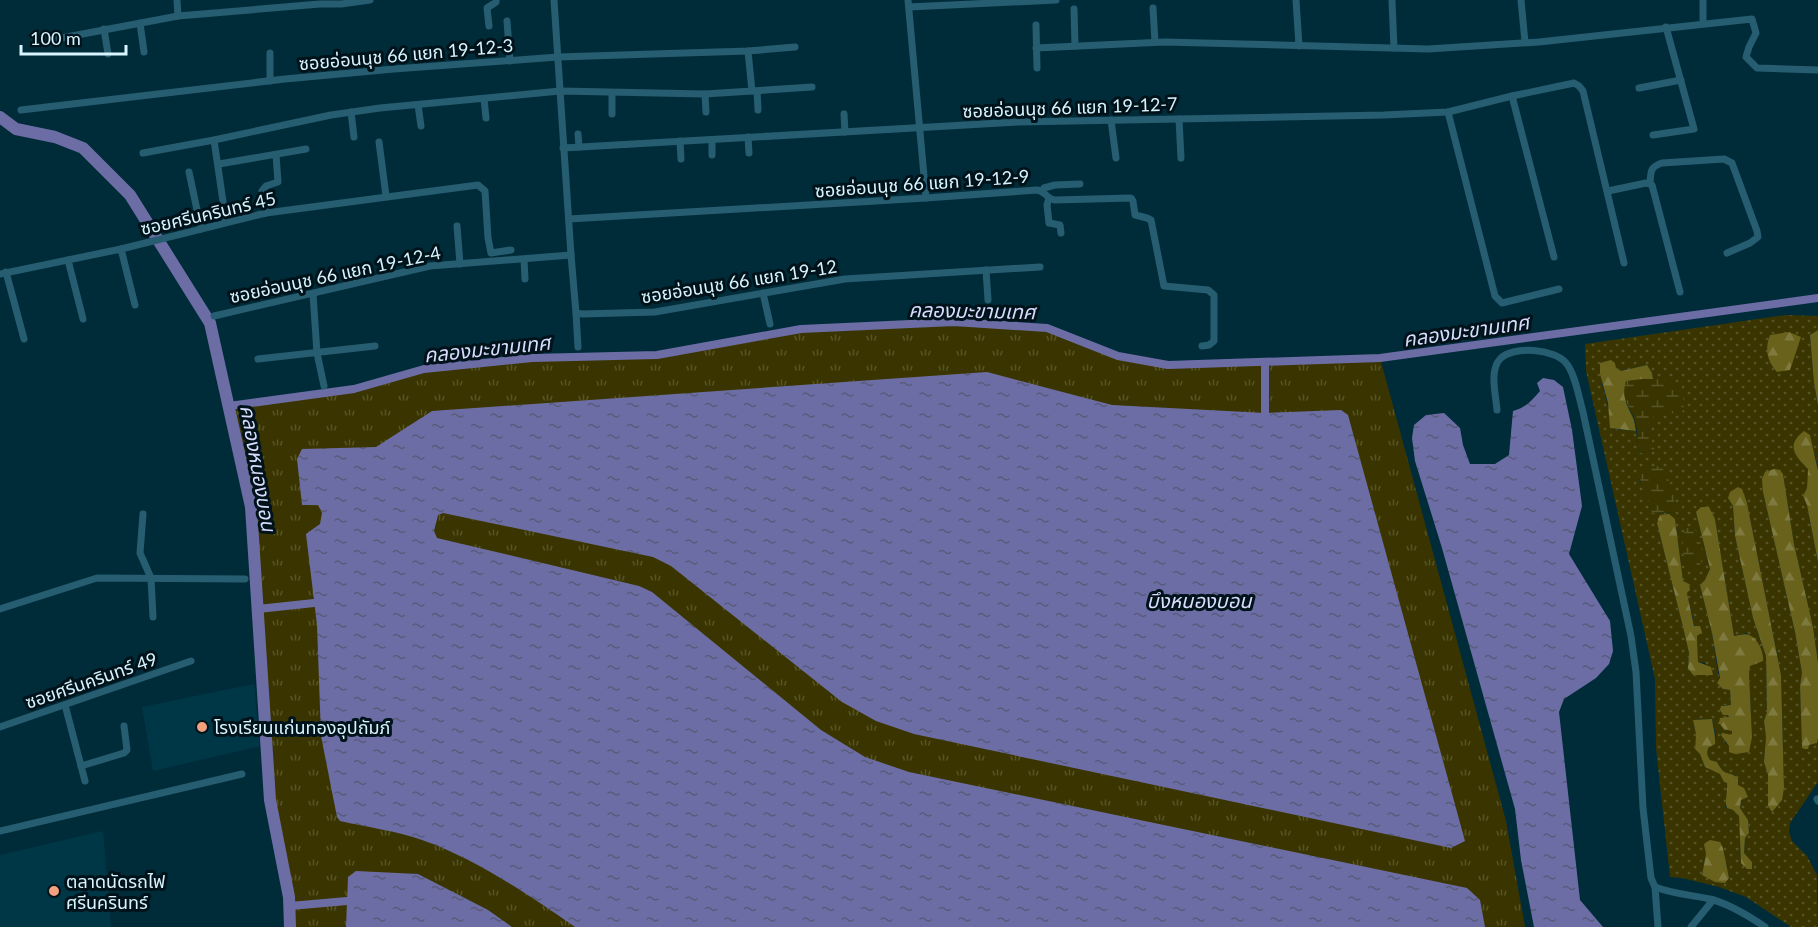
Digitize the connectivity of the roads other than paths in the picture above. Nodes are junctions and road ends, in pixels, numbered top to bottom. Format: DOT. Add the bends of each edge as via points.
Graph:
graph roads {
  1 [pos="177,0"];
  2 [pos="370,0"];
  3 [pos="496,0"];
  4 [pos="554,0"];
  5 [pos="1056,0"];
  6 [pos="1296,0"];
  7 [pos="1521,0"];
  8 [pos="1703,0"];
  9 [pos="1392,1"];
  10 [pos="908,3"];
  11 [pos="1153,8"];
  12 [pos="1074,9"];
  13 [pos="178,16"];
  14 [pos="507,21"];
  15 [pos="140,23"];
  16 [pos="1703,23"];
  17 [pos="1036,25"];
  18 [pos="489,26"];
  19 [pos="1666,27"];
  20 [pos="104,29"];
  21 [pos="56,39"];
  22 [pos="1155,42"];
  23 [pos="1525,42"];
  24 [pos="1075,46"];
  25 [pos="1299,46"];
  26 [pos="795,47"];
  27 [pos="1036,48"];
  28 [pos="1394,48"];
  29 [pos="748,51"];
  30 [pos="144,52"];
  31 [pos="270,53"];
  32 [pos="108,54"];
  33 [pos="558,57"];
  34 [pos="510,61"];
  35 [pos="1037,68"];
  36 [pos="1818,70"];
  37 [pos="1681,80"];
  38 [pos="270,81"];
  39 [pos="812,87"];
  40 [pos="1639,88"];
  41 [pos="560,91"];
  42 [pos="754,91"];
  43 [pos="612,93"];
  44 [pos="705,94"];
  45 [pos="1512,96"];
  46 [pos="484,99"];
  47 [pos="418,105"];
  48 [pos="21,110"];
  49 [pos="758,110"];
  50 [pos="351,112"];
  51 [pos="706,112"];
  52 [pos="1448,112"];
  53 [pos="612,114"];
  54 [pos="844,114"];
  55 [pos="486,118"];
  56 [pos="1179,119"];
  57 [pos="1111,120"];
  58 [pos="421,126"];
  59 [pos="920,127"];
  60 [pos="845,132"];
  61 [pos="578,134"];
  62 [pos="1653,135"];
  63 [pos="354,137"];
  64 [pos="748,137"];
  65 [pos="712,140"];
  66 [pos="214,141"];
  67 [pos="680,141"];
  68 [pos="379,142"];
  69 [pos="579,147"];
  70 [pos="563,148"];
  71 [pos="306,149"];
  72 [pos="143,153"];
  73 [pos="749,153"];
  74 [pos="276,155"];
  75 [pos="712,155"];
  76 [pos="1116,158"];
  77 [pos="1181,158"];
  78 [pos="681,159"];
  79 [pos="219,164"];
  80 [pos="189,172"];
  81 [pos="1650,183"];
  82 [pos="1080,184"];
  83 [pos="1042,191"];
  84 [pos="1608,191"];
  85 [pos="386,196"];
  86 [pos="926,198"];
  87 [pos="1048,198"];
  88 [pos="266,213"];
  89 [pos="569,219"];
  90 [pos="226,222"];
  91 [pos="457,226"];
  92 [pos="201,229"];
  93 [pos="1061,233"];
  94 [pos="121,249"];
  95 [pos="511,250"];
  96 [pos="1727,253"];
  97 [pos="570,255"];
  98 [pos="1554,257"];
  99 [pos="68,260"];
  100 [pos="524,260"];
  101 [pos="1624,263"];
  102 [pos="460,264"];
  103 [pos="1040,267"];
  104 [pos="986,270"];
  105 [pos="3,273"];
  106 [pos="525,279"];
  107 [pos="1559,289"];
  108 [pos="1680,292"];
  109 [pos="763,293"];
  110 [pos="313,294"];
  111 [pos="988,300"];
  112 [pos="135,305"];
  113 [pos="576,313"];
  114 [pos="214,316"];
  115 [pos="83,319"];
  116 [pos="770,324"];
  117 [pos="24,339"];
  118 [pos="375,346"];
  119 [pos="1202,346"];
  120 [pos="578,347"];
  121 [pos="317,353"];
  122 [pos="258,359"];
  123 [pos="324,386"];
  124 [pos="1497,410"];
  125 [pos="143,514"];
  126 [pos="151,578"];
  127 [pos="245,579"];
  128 [pos="0,609"];
  129 [pos="153,617"];
  130 [pos="191,661"];
  131 [pos="65,705"];
  132 [pos="124,726"];
  133 [pos="0,727"];
  134 [pos="81,766"];
  135 [pos="242,774"];
  136 [pos="86,781"];
  137 [pos="0,831"];
  138 [pos="1655,887"];
  139 [pos="1713,900"];
  140 [pos="1658,927"];
  141 [pos="1691,927"];
  142 [pos="1765,927"];
  1 -- 13 [label="street"];
  2 -- 13 [label="street"];
  3 -- 18 [label="street" via="487,8"];
  4 -- 33 [label="street"];
  5 -- 10 [label="street"];
  6 -- 25 [label="street"];
  7 -- 23 [label="street"];
  8 -- 16 [label="street"];
  9 -- 28 [label="street"];
  10 -- 59 [label="street"];
  11 -- 22 [label="street"];
  12 -- 24 [label="street"];
  13 -- 15 [label="street"];
  14 -- 34 [label="street"];
  15 -- 20 [label="street"];
  15 -- 30 [label="street"];
  16 -- 19 [label="street"];
  16 -- 36 [label="street" via="1752,19 1756,33 1746,57 1756,68"];
  17 -- 27 [label="street"];
  19 -- 23 [label="street"];
  19 -- 37 [label="street"];
  20 -- 21 [label="street"];
  20 -- 32 [label="street"];
  22 -- 24 [label="street"];
  22 -- 25 [label="street"];
  23 -- 28 [label="street"];
  24 -- 27 [label="street"];
  25 -- 28 [label="street"];
  26 -- 29 [label="street, ซอยอ่อนนุช 66 แยก 19-12-3"];
  27 -- 35 [label="street"];
  29 -- 33 [label="street, ซอยอ่อนนุช 66 แยก 19-12-3"];
  29 -- 42 [label="street"];
  31 -- 38 [label="street"];
  33 -- 34 [label="street, ซอยอ่อนนุช 66 แยก 19-12-3"];
  33 -- 41 [label="street"];
  34 -- 38 [label="street, ซอยอ่อนนุช 66 แยก 19-12-3"];
  37 -- 40 [label="street"];
  37 -- 62 [label="street" via="1694,129"];
  38 -- 48 [label="street, ซอยอ่อนนุช 66 แยก 19-12-3"];
  39 -- 42 [label="street"];
  41 -- 43 [label="street"];
  41 -- 46 [label="street"];
  41 -- 70 [label="street"];
  42 -- 44 [label="street"];
  42 -- 49 [label="street"];
  43 -- 44 [label="street"];
  43 -- 53 [label="street"];
  44 -- 51 [label="street"];
  45 -- 52 [label="street, ซอยอ่อนนุช 66 แยก 19-12-7"];
  45 -- 84 [label="street, ซอยอ่อนนุช 66 แยก 19-12-7" via="1575,83 1580,86"];
  45 -- 98 [label="street"];
  46 -- 47 [label="street"];
  46 -- 55 [label="street"];
  47 -- 50 [label="street"];
  47 -- 58 [label="street"];
  50 -- 63 [label="street"];
  50 -- 66 [label="street"];
  52 -- 56 [label="street, ซอยอ่อนนุช 66 แยก 19-12-7"];
  52 -- 107 [label="street" via="1495,296 1502,303"];
  54 -- 60 [label="street"];
  56 -- 57 [label="street, ซอยอ่อนนุช 66 แยก 19-12-7"];
  56 -- 77 [label="street"];
  57 -- 59 [label="street, ซอยอ่อนนุช 66 แยก 19-12-7"];
  57 -- 76 [label="street"];
  59 -- 60 [label="street, ซอยอ่อนนุช 66 แยก 19-12-7"];
  59 -- 86 [label="street"];
  60 -- 64 [label="street, ซอยอ่อนนุช 66 แยก 19-12-7"];
  61 -- 69 [label="street"];
  64 -- 65 [label="street, ซอยอ่อนนุช 66 แยก 19-12-7"];
  64 -- 73 [label="street"];
  65 -- 67 [label="street, ซอยอ่อนนุช 66 แยก 19-12-7"];
  65 -- 75 [label="street"];
  66 -- 72 [label="street"];
  66 -- 79 [label="street"];
  67 -- 69 [label="street, ซอยอ่อนนุช 66 แยก 19-12-7"];
  67 -- 78 [label="street"];
  68 -- 85 [label="street"];
  69 -- 70 [label="street, ซอยอ่อนนุช 66 แยก 19-12-7"];
  70 -- 89 [label="street"];
  71 -- 74 [label="street"];
  74 -- 79 [label="street"];
  74 -- 88 [label="street" via="278,182 262,190"];
  79 -- 90 [label="street"];
  80 -- 92 [label="street"];
  81 -- 84 [label="street"];
  81 -- 96 [label="street" via="1654,165 1662,163 1724,159 1732,163 1758,237"];
  81 -- 108 [label="street"];
  82 -- 83 [label="street" via="1050,185"];
  83 -- 86 [label="street, ซอยอ่อนนุช 66 แยก 19-12-9"];
  83 -- 87 [label="street, ซอยอ่อนนุช 66 แยก 19-12-9"];
  84 -- 101 [label="street"];
  85 -- 88 [label="street, ซอยศรีนครินทร์ 45"];
  85 -- 95 [label="street, ซอยศรีนครินทร์ 45" via="478,185 485,191 491,253"];
  86 -- 89 [label="street, ซอยอ่อนนุช 66 แยก 19-12-9"];
  87 -- 93 [label="street" via="1049,223 1060,225"];
  87 -- 119 [label="street, ซอยอ่อนนุช 66 แยก 19-12-9" via="1132,199 1134,214 1151,220 1164,286 1208,290 1214,295 1214,341"];
  88 -- 90 [label="street, ซอยศรีนครินทร์ 45"];
  89 -- 97 [label="street"];
  90 -- 92 [label="street, ซอยศรีนครินทร์ 45"];
  91 -- 102 [label="street"];
  92 -- 94 [label="street, ซอยศรีนครินทร์ 45"];
  94 -- 99 [label="street, ซอยศรีนครินทร์ 45"];
  94 -- 112 [label="street"];
  97 -- 100 [label="street, ซอยอ่อนนุช 66 แยก 19-12-4"];
  97 -- 113 [label="street"];
  99 -- 105 [label="street, ซอยศรีนครินทร์ 45"];
  99 -- 115 [label="street"];
  100 -- 102 [label="street, ซอยอ่อนนุช 66 แยก 19-12-4"];
  100 -- 106 [label="street"];
  102 -- 110 [label="street, ซอยอ่อนนุช 66 แยก 19-12-4" via="430,266"];
  103 -- 104 [label="street, ซอยอ่อนนุช 66 แยก 19-12"];
  104 -- 109 [label="street, ซอยอ่อนนุช 66 แยก 19-12" via="845,279"];
  104 -- 111 [label="street"];
  105 -- 117 [label="street"];
  109 -- 113 [label="street, ซอยอ่อนนุช 66 แยก 19-12" via="655,312"];
  109 -- 116 [label="street"];
  110 -- 114 [label="street, ซอยอ่อนนุช 66 แยก 19-12-4"];
  110 -- 121 [label="street"];
  113 -- 120 [label="street"];
  118 -- 121 [label="street"];
  121 -- 122 [label="street"];
  121 -- 123 [label="street"];
  124 -- 138 [label="street" via="1495,369 1500,358 1512,353 1543,351 1566,362 1583,412 1629,622 1636,672 1643,808"];
  125 -- 126 [label="street" via="140,553"];
  126 -- 127 [label="street"];
  126 -- 128 [label="street" via="97,578"];
  126 -- 129 [label="street"];
  130 -- 131 [label="street, ซอยศรีนครินทร์ 49"];
  131 -- 133 [label="street, ซอยศรีนครินทร์ 49"];
  131 -- 134 [label="street"];
  132 -- 134 [label="street" via="124,753"];
  134 -- 136 [label="street"];
  135 -- 137 [label="street"];
  138 -- 139 [label="street"];
  138 -- 140 [label="street"];
  139 -- 141 [label="street"];
  139 -- 142 [label="street"];
}
